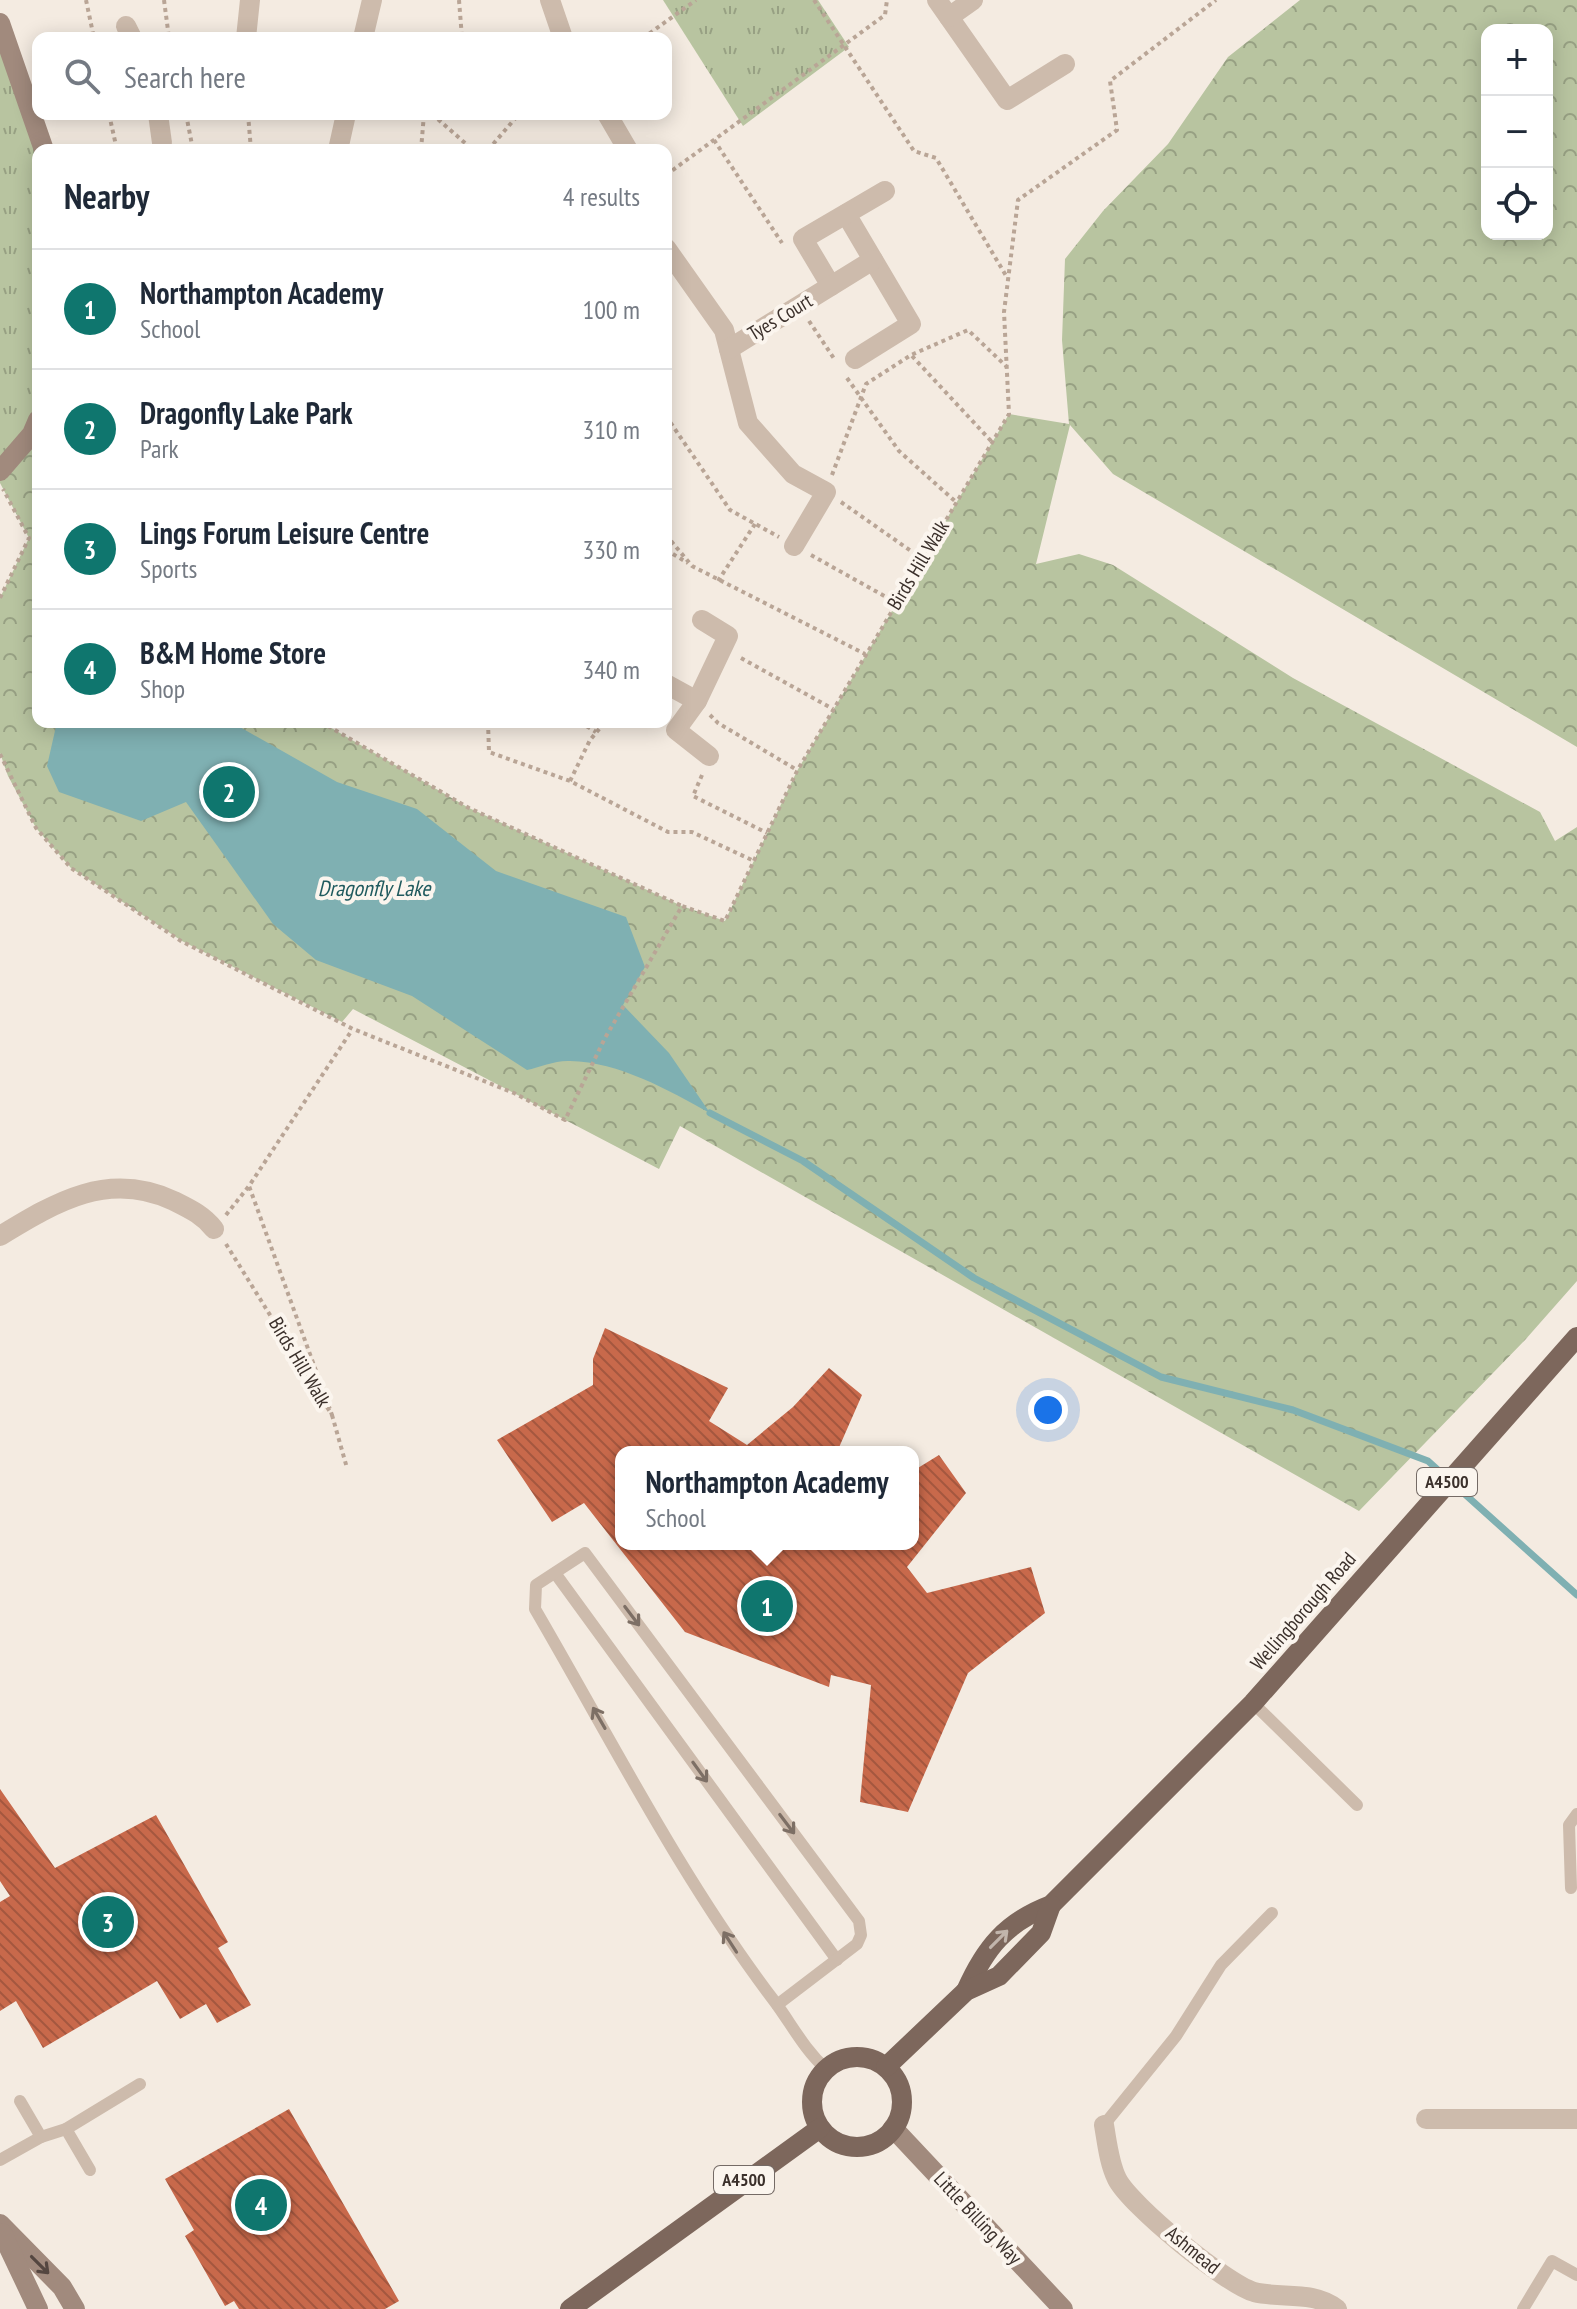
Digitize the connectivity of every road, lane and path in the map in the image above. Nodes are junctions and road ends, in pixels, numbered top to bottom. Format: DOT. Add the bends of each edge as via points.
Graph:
graph roads {
  1 [pos="86,0"];
  2 [pos="164,0"];
  3 [pos="250,0"];
  4 [pos="372,0"];
  5 [pos="459,0"];
  6 [pos="550,0"];
  7 [pos="696,0"];
  8 [pos="814,0"];
  9 [pos="887,0"];
  10 [pos="973,0"];
  11 [pos="1216,0"];
  12 [pos="943,9"];
  13 [pos="0,23"];
  14 [pos="93,32"];
  15 [pos="168,32"];
  16 [pos="247,32"];
  17 [pos="364,32"];
  18 [pos="462,32"];
  19 [pos="561,32"];
  20 [pos="651,32"];
  21 [pos="843,46"];
  22 [pos="1065,64"];
  23 [pos="32,115"];
  24 [pos="34,120"];
  25 [pos="110,120"];
  26 [pos="159,120"];
  27 [pos="187,120"];
  28 [pos="248,120"];
  29 [pos="345,120"];
  30 [pos="424,120"];
  31 [pos="439,120"];
  32 [pos="514,120"];
  33 [pos="610,120"];
  34 [pos="714,140"];
  35 [pos="162,143"];
  36 [pos="42,144"];
  37 [pos="116,144"];
  38 [pos="192,144"];
  39 [pos="250,144"];
  40 [pos="339,144"];
  41 [pos="422,144"];
  42 [pos="466,144"];
  43 [pos="493,144"];
  44 [pos="624,144"];
  45 [pos="672,171"];
  46 [pos="885,191"];
  47 [pos="846,214"];
  48 [pos="786,249"];
  49 [pos="672,256"];
  50 [pos="873,260"];
  51 [pos="1008,279"];
  52 [pos="831,286"];
  53 [pos="799,305"];
  54 [pos="729,349"];
  55 [pos="911,355"];
  56 [pos="846,366"];
  57 [pos="1007,367"];
  58 [pos="861,399"];
  59 [pos="672,425"];
  60 [pos="32,434"];
  61 [pos="992,442"];
  62 [pos="0,471"];
  63 [pos="0,483"];
  64 [pos="826,492"];
  65 [pos="956,502"];
  66 [pos="755,524"];
  67 [pos="672,542"];
  68 [pos="794,546"];
  69 [pos="672,554"];
  70 [pos="921,558"];
  71 [pos="692,566"];
  72 [pos="718,581"];
  73 [pos="0,598"];
  74 [pos="895,602"];
  75 [pos="702,620"];
  76 [pos="723,648"];
  77 [pos="865,654"];
  78 [pos="672,687"];
  79 [pos="697,701"];
  80 [pos="833,709"];
  81 [pos="331,728"];
  82 [pos="488,728"];
  83 [pos="590,728"];
  84 [pos="600,728"];
  85 [pos="596,732"];
  86 [pos="0,754"];
  87 [pos="709,756"];
  88 [pos="797,771"];
  89 [pos="570,781"];
  90 [pos="767,833"];
  91 [pos="754,861"];
  92 [pos="682,906"];
  93 [pos="353,1029"];
  94 [pos="249,1186"];
  95 [pos="214,1229"];
  96 [pos="0,1236"];
  97 [pos="1577,1337"];
  98 [pos="332,1415"];
  99 [pos="347,1468"];
  100 [pos="555,1573"];
  101 [pos="1253,1703"];
  102 [pos="1357,1805"];
  103 [pos="1577,1814"];
  104 [pos="1571,1888"];
  105 [pos="1272,1913"];
  106 [pos="837,1960"];
  107 [pos="777,2005"];
  108 [pos="886,2067"];
  109 [pos="826,2069"];
  110 [pos="140,2084"];
  111 [pos="20,2101"];
  112 [pos="1426,2119"];
  113 [pos="1577,2119"];
  114 [pos="1104,2125"];
  115 [pos="820,2128"];
  116 [pos="893,2128"];
  117 [pos="66,2129"];
  118 [pos="41,2137"];
  119 [pos="0,2160"];
  120 [pos="90,2170"];
  121 [pos="0,2226"];
  122 [pos="1577,2275"];
  123 [pos="38,2309"];
  124 [pos="75,2309"];
  125 [pos="570,2309"];
  126 [pos="1063,2309"];
  127 [pos="1337,2309"];
  128 [pos="1523,2309"];
  1 -- 14 [label="path"];
  2 -- 15 [label="path"];
  3 -- 16 [label="street"];
  4 -- 17 [label="street"];
  5 -- 18 [label="path"];
  6 -- 19 [label="street"];
  7 -- 20 [label="path"];
  8 -- 21 [label="path"];
  9 -- 21 [label="path" via="885,15"];
  10 -- 12 [label="street"];
  11 -- 51 [label="path, Birds Hill Walk" via="1110,81 1117,130 1018,200"];
  12 -- 22 [label="street" via="1007,100"];
  13 -- 23 [label="street"];
  21 -- 34 [label="path"];
  21 -- 51 [label="path" via="914,151 936,158"];
  24 -- 36 [label="street"];
  25 -- 37 [label="path"];
  26 -- 35 [label="street"];
  27 -- 38 [label="path"];
  28 -- 39 [label="path"];
  29 -- 40 [label="street"];
  30 -- 41 [label="path"];
  31 -- 42 [label="path"];
  32 -- 43 [label="path"];
  33 -- 44 [label="street"];
  34 -- 45 [label="path"];
  34 -- 48 [label="path"];
  46 -- 47 [label="street, Tyes Court"];
  47 -- 50 [label="street"];
  47 -- 52 [label="street, Tyes Court" via="803,239"];
  49 -- 54 [label="street, Tyes Court" via="724,330"];
  50 -- 52 [label="street, Tyes Court"];
  50 -- 56 [label="street" via="911,324"];
  51 -- 57 [label="path, Birds Hill Walk"];
  52 -- 53 [label="street, Tyes Court"];
  53 -- 54 [label="street, Tyes Court"];
  53 -- 56 [label="path"];
  54 -- 64 [label="street, Tyes Court" via="748,423 793,474"];
  55 -- 57 [label="path" via="968,330"];
  55 -- 58 [label="path" via="866,384"];
  55 -- 61 [label="path"];
  56 -- 58 [label="path"];
  57 -- 61 [label="path, Birds Hill Walk" via="1009,414"];
  58 -- 64 [label="path"];
  58 -- 65 [label="path" via="899,451"];
  59 -- 66 [label="path" via="730,510"];
  60 -- 62 [label="street"];
  61 -- 65 [label="path, Birds Hill Walk"];
  63 -- 73 [label="path" via="29,538"];
  64 -- 68 [label="street"];
  64 -- 70 [label="path"];
  65 -- 70 [label="path, Birds Hill Walk"];
  66 -- 68 [label="path"];
  66 -- 72 [label="path"];
  67 -- 71 [label="path"];
  68 -- 74 [label="path"];
  69 -- 71 [label="path"];
  70 -- 74 [label="path, Birds Hill Walk"];
  71 -- 72 [label="path"];
  72 -- 77 [label="path"];
  74 -- 77 [label="path, Birds Hill Walk"];
  75 -- 76 [label="street" via="728,636"];
  76 -- 79 [label="street"];
  76 -- 80 [label="path"];
  77 -- 80 [label="path, Birds Hill Walk"];
  78 -- 79 [label="street"];
  79 -- 87 [label="street" via="676,730"];
  79 -- 88 [label="path" via="718,723"];
  80 -- 88 [label="path, Birds Hill Walk"];
  81 -- 92 [label="path" via="469,808"];
  82 -- 89 [label="path" via="489,752"];
  83 -- 85 [label="path"];
  84 -- 85 [label="path"];
  85 -- 89 [label="path"];
  86 -- 93 [label="path" via="36,828 71,868 181,941"];
  87 -- 90 [label="path" via="693,796"];
  88 -- 90 [label="path, Birds Hill Walk"];
  89 -- 91 [label="path" via="668,832 692,832"];
  90 -- 91 [label="path, Birds Hill Walk"];
  91 -- 92 [label="path, Birds Hill Walk" via="725,921"];
  92 -- 93 [label="path" via="605,1038 565,1120 473,1076"];
  93 -- 94 [label="path"];
  94 -- 95 [label="path"];
  94 -- 98 [label="path, Birds Hill Walk"];
  95 -- 96 [label="street" via="203,1216 154,1192 102,1187 49,1207"];
  95 -- 98 [label="path, Birds Hill Walk" via="241,1264"];
  97 -- 101 [label="main road, Wellingborough Road / A4500"];
  98 -- 99 [label="path"];
  100 -- 106 [label="lane, one-way"];
  100 -- 106 [label="lane, one-way" via="585,1553 859,1921 857,1944"];
  107 -- 100 [label="lane, one-way" via="731,1945 535,1609 536,1585"];
  101 -- 102 [label="lane"];
  101 -- 108 [label="main road, Wellingborough Road / A4500" via="1051,1905 1036,1938 999,1976 966,1991"];
  103 -- 104 [label="lane" via="1569,1825"];
  105 -- 114 [label="lane" via="1208,1981 1176,2036"];
  106 -- 107 [label="lane"];
  107 -- 109 [label="lane" via="807,2051"];
  108 -- 109 [label="main road" via="862,2057"];
  108 -- 116 [label="main road" via="902,2096"];
  109 -- 115 [label="main road" via="812,2097"];
  110 -- 117 [label="lane"];
  111 -- 118 [label="lane"];
  112 -- 113 [label="street"];
  114 -- 127 [label="street, Ashmead" via="1117,2180 1136,2203 1219,2273 1253,2291 1316,2298"];
  115 -- 116 [label="main road" via="830,2138 857,2147 871,2145"];
  115 -- 125 [label="main road, A4500"];
  116 -- 126 [label="street, Little Billing Way"];
  117 -- 118 [label="lane"];
  117 -- 120 [label="lane"];
  118 -- 119 [label="lane"];
  121 -- 123 [label="street"];
  121 -- 124 [label="street, one-way" via="62,2287"];
  122 -- 128 [label="lane" via="1552,2261"];
}
